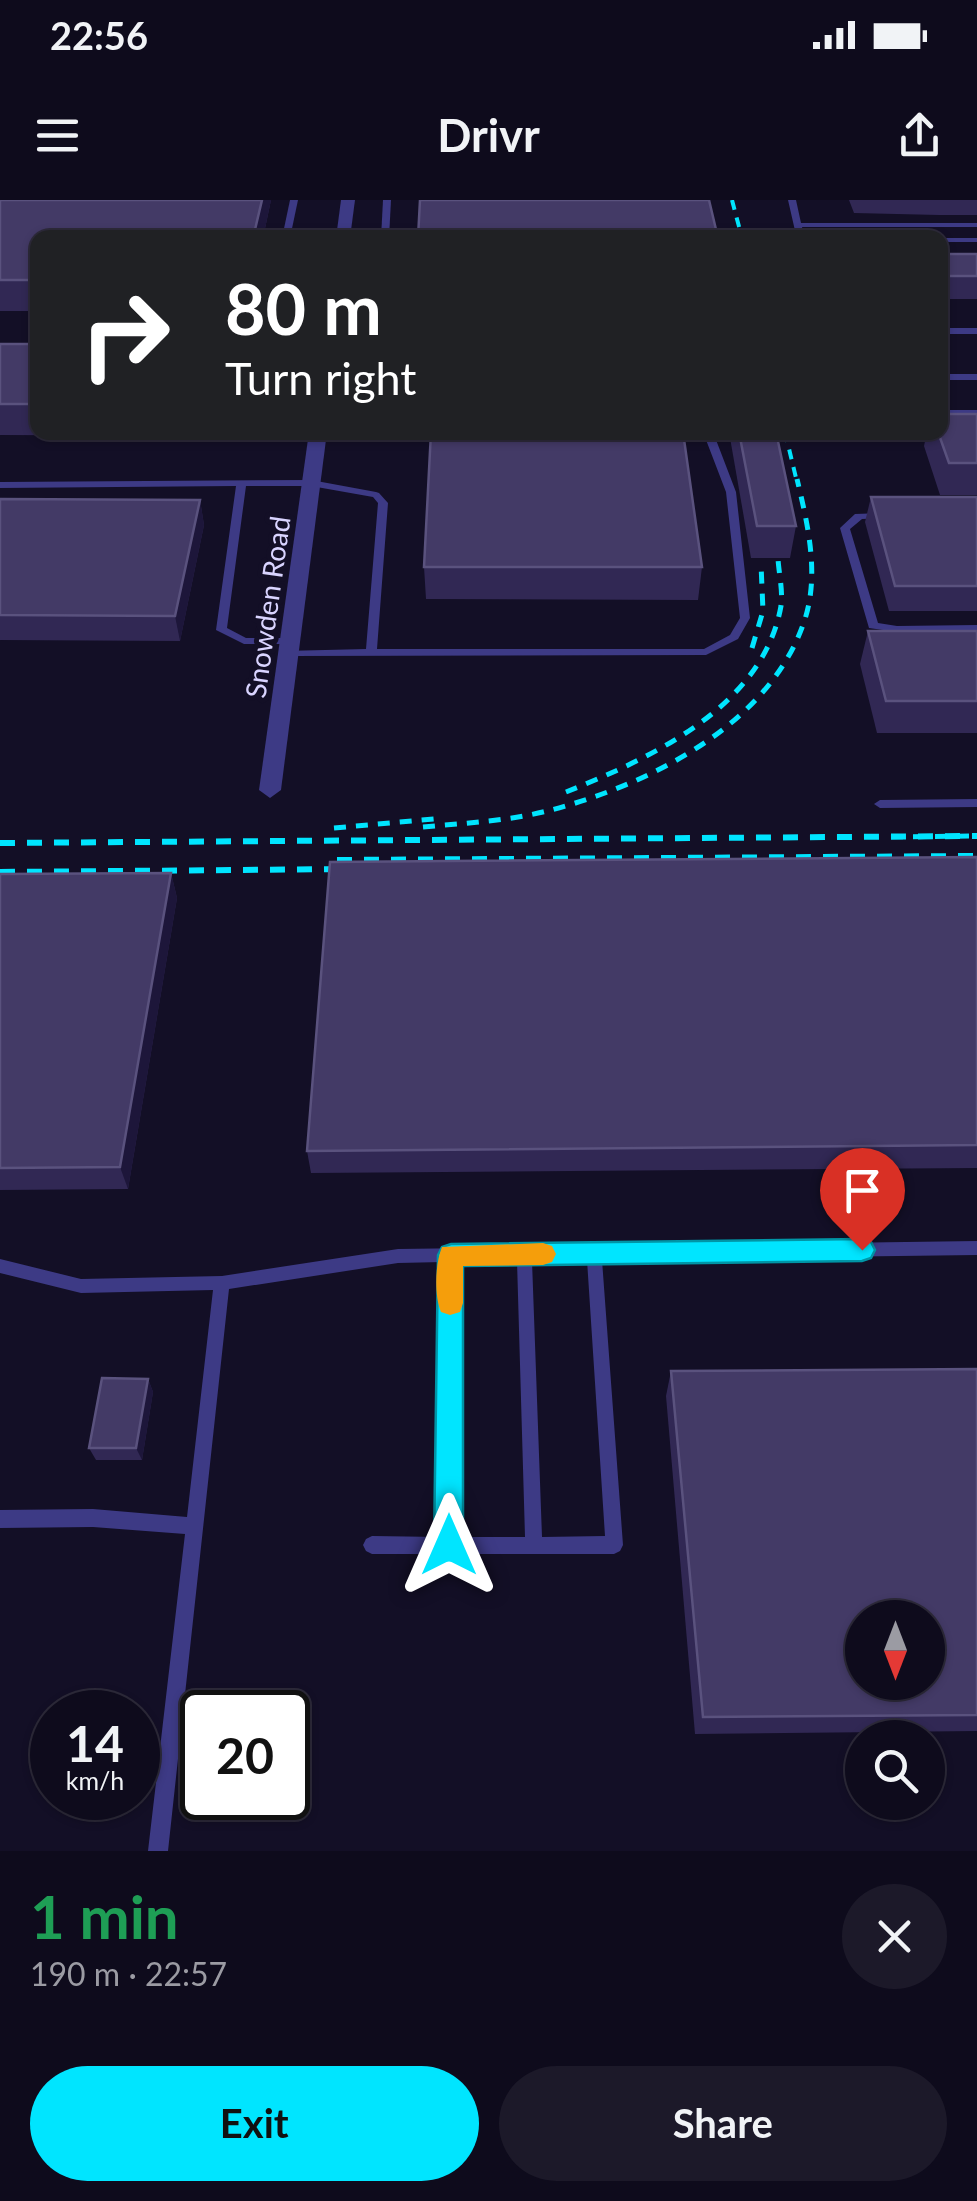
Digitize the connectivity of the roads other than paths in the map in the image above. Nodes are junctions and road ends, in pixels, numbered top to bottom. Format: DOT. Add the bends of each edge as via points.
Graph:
graph roads {
  1 [pos="294,200"];
  2 [pos="348,200"];
  3 [pos="387,200"];
  4 [pos="792,200"];
  5 [pos="798,225"];
  6 [pos="977,225"];
  7 [pos="288,230"];
  8 [pos="344,230"];
  9 [pos="385,230"];
  10 [pos="799,230"];
  11 [pos="948,240"];
  12 [pos="977,240"];
  13 [pos="948,331"];
  14 [pos="977,331"];
  15 [pos="948,377"];
  16 [pos="977,377"];
  17 [pos="977,413"];
  18 [pos="948,414"];
  19 [pos="316,440"];
  20 [pos="711,440"];
  21 [pos="311,483"];
  22 [pos="241,484"];
  23 [pos="0,485"];
  24 [pos="898,515"];
  25 [pos="977,628"];
  26 [pos="289,647"];
  27 [pos="372,652"];
  28 [pos="270,790"];
  29 [pos="977,803"];
  30 [pos="880,804"];
  31 [pos="977,1248"];
  32 [pos="524,1254"];
  33 [pos="594,1254"];
  34 [pos="451,1255"];
  35 [pos="0,1266"];
  36 [pos="222,1283"];
  37 [pos="0,1519"];
  38 [pos="195,1526"];
  39 [pos="372,1545"];
  40 [pos="449,1545"];
  41 [pos="534,1546"];
  42 [pos="158,1851"];
  1 -- 7 [label="lane"];
  2 -- 8 [label="street"];
  3 -- 9 [label="lane"];
  4 -- 5 [label="lane"];
  5 -- 6 [label="lane"];
  5 -- 10 [label="lane"];
  11 -- 12 [label="lane"];
  13 -- 14 [label="lane"];
  15 -- 16 [label="lane"];
  17 -- 18 [label="lane"];
  19 -- 21 [label="street, Snowden Road"];
  20 -- 27 [label="lane" via="730,492 745,618 734,637 706,652"];
  21 -- 22 [label="lane"];
  21 -- 26 [label="street, Snowden Road"];
  21 -- 27 [label="lane" via="376,495 383,504"];
  22 -- 23 [label="lane"];
  22 -- 26 [label="lane" via="221,630 244,641"];
  24 -- 25 [label="lane" via="859,516 844,528 872,626"];
  26 -- 27 [label="lane"];
  26 -- 28 [label="street, Snowden Road"];
  29 -- 30 [label="lane"];
  31 -- 33 [label="lane"];
  32 -- 33 [label="lane"];
  32 -- 34 [label="lane"];
  32 -- 41 [label="lane"];
  33 -- 41 [label="lane" via="614,1545"];
  34 -- 36 [label="lane" via="398,1256"];
  34 -- 40 [label="lane"];
  35 -- 36 [label="lane" via="81,1286"];
  36 -- 38 [label="lane"];
  37 -- 38 [label="lane"];
  38 -- 42 [label="lane"];
  39 -- 40 [label="lane"];
  40 -- 41 [label="lane"];
}
